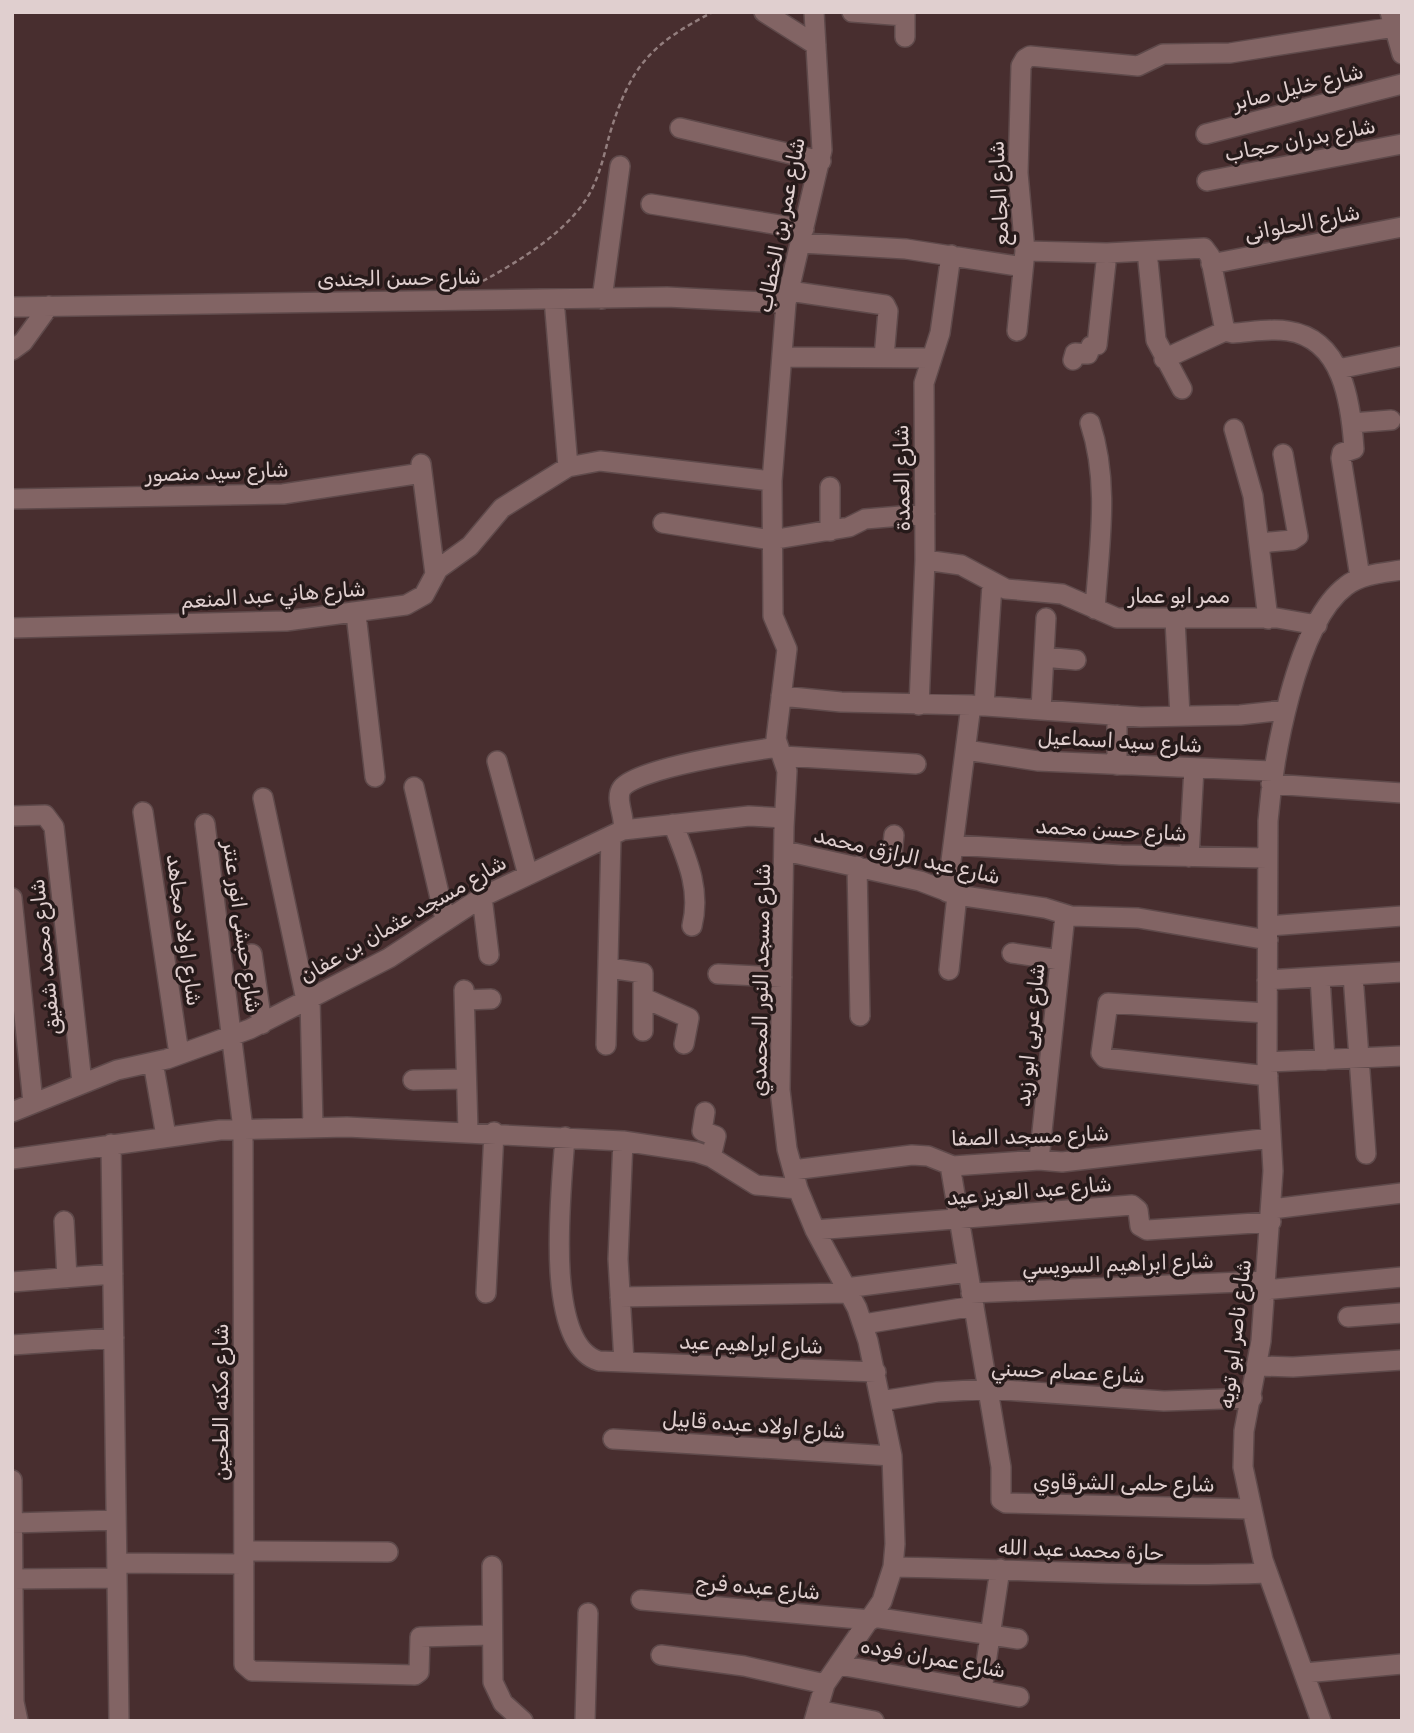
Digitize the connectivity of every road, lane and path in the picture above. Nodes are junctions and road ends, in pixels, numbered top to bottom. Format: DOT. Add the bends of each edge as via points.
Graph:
graph roads {
  1 [pos="713,12"];
  2 [pos="764,12"];
  3 [pos="814,12"];
  4 [pos="852,12"];
  5 [pos="905,14"];
  6 [pos="1392,20"];
  7 [pos="905,37"];
  8 [pos="816,45"];
  9 [pos="1401,51"];
  10 [pos="1402,84"];
  11 [pos="680,128"];
  12 [pos="1206,134"];
  13 [pos="1402,144"];
  14 [pos="821,161"];
  15 [pos="620,166"];
  16 [pos="1207,181"];
  17 [pos="651,204"];
  18 [pos="1402,227"];
  19 [pos="803,236"];
  20 [pos="1147,251"];
  21 [pos="1107,253"];
  22 [pos="951,256"];
  23 [pos="1024,259"];
  24 [pos="1211,264"];
  25 [pos="481,283"];
  26 [pos="788,297"];
  27 [pos="554,299"];
  28 [pos="602,299"];
  29 [pos="49,306"];
  30 [pos="12,307"];
  31 [pos="1017,331"];
  32 [pos="1225,331"];
  33 [pos="12,350"];
  34 [pos="1402,356"];
  35 [pos="782,357"];
  36 [pos="884,357"];
  37 [pos="930,358"];
  38 [pos="1164,359"];
  39 [pos="1073,360"];
  40 [pos="1338,369"];
  41 [pos="1182,389"];
  42 [pos="1391,420"];
  43 [pos="1090,423"];
  44 [pos="1352,423"];
  45 [pos="1234,429"];
  46 [pos="1283,454"];
  47 [pos="568,467"];
  48 [pos="772,481"];
  49 [pos="830,487"];
  50 [pos="12,499"];
  51 [pos="925,514"];
  52 [pos="663,523"];
  53 [pos="830,531"];
  54 [pos="771,540"];
  55 [pos="1259,543"];
  56 [pos="925,561"];
  57 [pos="1402,570"];
  58 [pos="435,574"];
  59 [pos="1360,577"];
  60 [pos="992,585"];
  61 [pos="1095,609"];
  62 [pos="356,614"];
  63 [pos="1046,618"];
  64 [pos="1268,618"];
  65 [pos="1175,620"];
  66 [pos="1317,625"];
  67 [pos="12,628"];
  68 [pos="1044,657"];
  69 [pos="1076,660"];
  70 [pos="781,696"];
  71 [pos="919,705"];
  72 [pos="978,705"];
  73 [pos="1041,709"];
  74 [pos="1285,710"];
  75 [pos="1117,715"];
  76 [pos="1180,716"];
  77 [pos="966,750"];
  78 [pos="781,751"];
  79 [pos="497,761"];
  80 [pos="916,764"];
  81 [pos="1117,765"];
  82 [pos="1194,768"];
  83 [pos="375,777"];
  84 [pos="1272,778"];
  85 [pos="414,787"];
  86 [pos="1402,793"];
  87 [pos="263,798"];
  88 [pos="143,811"];
  89 [pos="12,816"];
  90 [pos="784,818"];
  91 [pos="205,824"];
  92 [pos="673,824"];
  93 [pos="617,833"];
  94 [pos="894,835"];
  95 [pos="953,845"];
  96 [pos="785,851"];
  97 [pos="1189,857"];
  98 [pos="1267,858"];
  99 [pos="857,866"];
  100 [pos="890,874"];
  101 [pos="527,875"];
  102 [pos="952,894"];
  103 [pos="482,897"];
  104 [pos="12,898"];
  105 [pos="1065,915"];
  106 [pos="1402,916"];
  107 [pos="445,919"];
  108 [pos="692,926"];
  109 [pos="1268,933"];
  110 [pos="1012,953"];
  111 [pos="252,954"];
  112 [pos="489,955"];
  113 [pos="1060,960"];
  114 [pos="609,968"];
  115 [pos="948,970"];
  116 [pos="1402,972"];
  117 [pos="718,974"];
  118 [pos="1353,975"];
  119 [pos="782,977"];
  120 [pos="1320,977"];
  121 [pos="1267,980"];
  122 [pos="644,998"];
  123 [pos="308,999"];
  124 [pos="491,999"];
  125 [pos="1267,1013"];
  126 [pos="860,1016"];
  127 [pos="262,1024"];
  128 [pos="643,1031"];
  129 [pos="234,1037"];
  130 [pos="684,1044"];
  131 [pos="606,1045"];
  132 [pos="179,1055"];
  133 [pos="1402,1056"];
  134 [pos="1359,1059"];
  135 [pos="1325,1060"];
  136 [pos="153,1062"];
  137 [pos="1268,1069"];
  138 [pos="466,1079"];
  139 [pos="413,1080"];
  140 [pos="82,1083"];
  141 [pos="33,1103"];
  142 [pos="12,1112"];
  143 [pos="705,1112"];
  144 [pos="313,1127"];
  145 [pos="243,1129"];
  146 [pos="468,1131"];
  147 [pos="494,1132"];
  148 [pos="166,1136"];
  149 [pos="565,1137"];
  150 [pos="1271,1138"];
  151 [pos="623,1142"];
  152 [pos="111,1144"];
  153 [pos="1366,1154"];
  154 [pos="711,1157"];
  155 [pos="12,1159"];
  156 [pos="1039,1160"];
  157 [pos="950,1165"];
  158 [pos="795,1180"];
  159 [pos="1402,1193"];
  160 [pos="1271,1215"];
  161 [pos="959,1219"];
  162 [pos="64,1221"];
  163 [pos="815,1230"];
  164 [pos="968,1272"];
  165 [pos="113,1274"];
  166 [pos="1402,1277"];
  167 [pos="67,1278"];
  168 [pos="12,1282"];
  169 [pos="1266,1285"];
  170 [pos="847,1291"];
  171 [pos="486,1293"];
  172 [pos="620,1297"];
  173 [pos="972,1300"];
  174 [pos="1402,1313"];
  175 [pos="1348,1317"];
  176 [pos="864,1324"];
  177 [pos="114,1338"];
  178 [pos="12,1345"];
  179 [pos="1402,1360"];
  180 [pos="624,1362"];
  181 [pos="1258,1366"];
  182 [pos="876,1372"];
  183 [pos="989,1389"];
  184 [pos="1252,1398"];
  185 [pos="881,1401"];
  186 [pos="613,1439"];
  187 [pos="892,1456"];
  188 [pos="12,1480"];
  189 [pos="1250,1509"];
  190 [pos="116,1520"];
  191 [pos="13,1523"];
  192 [pos="388,1552"];
  193 [pos="244,1558"];
  194 [pos="492,1566"];
  195 [pos="893,1567"];
  196 [pos="13,1568"];
  197 [pos="1000,1569"];
  198 [pos="117,1570"];
  199 [pos="1267,1573"];
  200 [pos="13,1579"];
  201 [pos="641,1600"];
  202 [pos="588,1613"];
  203 [pos="872,1618"];
  204 [pos="491,1635"];
  205 [pos="990,1635"];
  206 [pos="1018,1639"];
  207 [pos="13,1641"];
  208 [pos="662,1655"];
  209 [pos="1402,1664"];
  210 [pos="839,1665"];
  211 [pos="1304,1673"];
  212 [pos="825,1684"];
  213 [pos="982,1690"];
  214 [pos="1019,1697"];
  215 [pos="15,1708"];
  216 [pos="815,1716"];
  217 [pos="119,1721"];
  218 [pos="523,1721"];
  219 [pos="585,1721"];
  220 [pos="874,1721"];
  221 [pos="1321,1721"];
  1 -- 25 [label="path" via="678,30 644,58 612,129 597,179 579,210"];
  2 -- 8 [label="street"];
  3 -- 8 [label="street, شارع عمر بن الخطاب"];
  4 -- 5 [label="street"];
  5 -- 7 [label="street"];
  6 -- 9 [label="street"];
  6 -- 23 [label="street, شارع الجامع" via="1230,53 1158,54 1138,66 1030,56 1022,63 1018,173"];
  8 -- 14 [label="street, شارع عمر بن الخطاب"];
  10 -- 12 [label="street, شارع خليل صابر"];
  11 -- 14 [label="street"];
  13 -- 16 [label="street, شارع بدران حجاب"];
  14 -- 19 [label="street, شارع عمر بن الخطاب"];
  15 -- 28 [label="street"];
  17 -- 19 [label="street"];
  18 -- 24 [label="street, شارع الحلوانى"];
  19 -- 22 [label="street"];
  19 -- 26 [label="street, شارع عمر بن الخطاب"];
  20 -- 21 [label="street"];
  20 -- 24 [label="street" via="1200,247 1209,252"];
  20 -- 38 [label="street" via="1152,324"];
  21 -- 23 [label="street"];
  21 -- 39 [label="street" via="1097,345 1091,346 1088,354 1075,353"];
  22 -- 23 [label="street"];
  22 -- 37 [label="street, شارع العمدة" via="940,333"];
  23 -- 31 [label="street, شارع الجامع"];
  24 -- 32 [label="street"];
  26 -- 28 [label="street, شارع حسن الجندى"];
  26 -- 35 [label="street, شارع عمر بن الخطاب"];
  26 -- 36 [label="street, شارع حسن الجندى" via="885,305"];
  27 -- 28 [label="street, شارع حسن الجندى"];
  27 -- 29 [label="street, شارع حسن الجندى"];
  27 -- 47 [label="street"];
  29 -- 30 [label="street, شارع حسن الجندى"];
  29 -- 33 [label="street"];
  32 -- 38 [label="street"];
  32 -- 40 [label="street" via="1299,333 1321,345"];
  34 -- 40 [label="street"];
  35 -- 36 [label="street"];
  35 -- 48 [label="street, شارع عمر بن الخطاب"];
  36 -- 37 [label="street"];
  37 -- 51 [label="street, شارع العمدة" via="923,396"];
  38 -- 41 [label="street"];
  40 -- 44 [label="street"];
  42 -- 44 [label="street"];
  43 -- 61 [label="street" via="1102,482"];
  44 -- 59 [label="street" via="1354,449 1342,453 1341,458"];
  45 -- 55 [label="street" via="1250,480"];
  46 -- 55 [label="street" via="1298,536"];
  47 -- 48 [label="street, شارع هاني عبد المنعم" via="600,461"];
  47 -- 58 [label="street, شارع هاني عبد المنعم" via="502,508 470,546"];
  48 -- 54 [label="street, شارع عمر بن الخطاب"];
  49 -- 53 [label="street"];
  50 -- 58 [label="street, شارع سيد منصور" via="283,495 421,468"];
  51 -- 53 [label="street" via="865,519"];
  51 -- 56 [label="street, شارع العمدة"];
  52 -- 54 [label="street"];
  53 -- 54 [label="street"];
  54 -- 70 [label="street, شارع مسجد النور المحمدي" via="773,616 786,649"];
  55 -- 64 [label="street"];
  56 -- 60 [label="street, ممر ابو عمار" via="961,565"];
  56 -- 71 [label="street, شارع العمدة"];
  57 -- 59 [label="street"];
  58 -- 62 [label="street, شارع هاني عبد المنعم" via="424,595 407,605"];
  59 -- 66 [label="street, شارع ناصر ابو تويه" via="1339,591"];
  60 -- 61 [label="street, ممر ابو عمار" via="1062,594"];
  60 -- 72 [label="street"];
  61 -- 65 [label="street, ممر ابو عمار" via="1133,620"];
  62 -- 67 [label="street, شارع هاني عبد المنعم" via="286,621"];
  62 -- 83 [label="street"];
  63 -- 68 [label="street"];
  64 -- 65 [label="street, ممر ابو عمار"];
  64 -- 66 [label="street, ممر ابو عمار"];
  65 -- 76 [label="street"];
  66 -- 74 [label="street, شارع ناصر ابو تويه"];
  68 -- 69 [label="street"];
  68 -- 73 [label="street"];
  70 -- 71 [label="street"];
  70 -- 78 [label="street, شارع مسجد النور المحمدي"];
  71 -- 72 [label="street"];
  72 -- 73 [label="street"];
  72 -- 77 [label="street"];
  73 -- 75 [label="street"];
  74 -- 76 [label="street"];
  74 -- 84 [label="street, شارع ناصر ابو تويه"];
  75 -- 76 [label="street"];
  75 -- 81 [label="street"];
  77 -- 81 [label="street, شارع سيد اسماعيل" via="1038,761"];
  77 -- 95 [label="street"];
  78 -- 80 [label="street"];
  78 -- 90 [label="street, شارع مسجد النور المحمدي" via="787,771"];
  78 -- 93 [label="street" via="724,755 637,778 619,794"];
  79 -- 101 [label="street"];
  81 -- 82 [label="street, شارع سيد اسماعيل"];
  82 -- 84 [label="street, شارع سيد اسماعيل"];
  82 -- 97 [label="street"];
  84 -- 86 [label="street, شارع سيد اسماعيل"];
  84 -- 98 [label="street, شارع ناصر ابو تويه"];
  85 -- 107 [label="street"];
  87 -- 123 [label="street"];
  88 -- 132 [label="street, شارع اولاد مجاهد"];
  89 -- 140 [label="street, شارع محمد شفيق" via="45,815 54,827"];
  90 -- 92 [label="street, شارع مسجد عثمان بن عفان" via="749,816"];
  90 -- 96 [label="street, شارع مسجد النور المحمدي"];
  91 -- 129 [label="street, شارع حبشى انور عنتر"];
  92 -- 93 [label="street, شارع مسجد عثمان بن عفان"];
  92 -- 108 [label="street" via="695,884"];
  93 -- 101 [label="street, شارع مسجد عثمان بن عفان"];
  93 -- 114 [label="street"];
  94 -- 100 [label="street"];
  95 -- 97 [label="street, شارع حسن محمد"];
  95 -- 102 [label="street"];
  96 -- 99 [label="street, شارع عبد الرازق محمد"];
  96 -- 119 [label="street, شارع مسجد النور المحمدي"];
  97 -- 98 [label="street, شارع حسن محمد"];
  98 -- 109 [label="street, شارع ناصر ابو تويه"];
  99 -- 100 [label="street, شارع عبد الرازق محمد"];
  99 -- 126 [label="street"];
  100 -- 102 [label="street, شارع عبد الرازق محمد"];
  101 -- 103 [label="street, شارع مسجد عثمان بن عفان"];
  102 -- 105 [label="street, شارع عبد الرازق محمد"];
  102 -- 115 [label="street"];
  103 -- 107 [label="street, شارع مسجد عثمان بن عفان"];
  103 -- 112 [label="street"];
  104 -- 141 [label="street"];
  105 -- 109 [label="street, شارع عبد الرازق محمد"];
  105 -- 113 [label="street, شارع عربى ابو زيد"];
  106 -- 109 [label="street, شارع عبد الرازق محمد"];
  107 -- 123 [label="street, شارع مسجد عثمان بن عفان" via="389,958"];
  109 -- 121 [label="street, شارع ناصر ابو تويه"];
  110 -- 113 [label="street"];
  111 -- 127 [label="street"];
  113 -- 156 [label="street, شارع عربى ابو زيد"];
  114 -- 122 [label="street" via="643,973"];
  114 -- 131 [label="street"];
  116 -- 118 [label="street"];
  117 -- 119 [label="street"];
  118 -- 120 [label="street"];
  118 -- 134 [label="street"];
  119 -- 158 [label="street, شارع مسجد النور المحمدي" via="780,1090"];
  120 -- 121 [label="street"];
  120 -- 135 [label="street"];
  121 -- 125 [label="street, شارع ناصر ابو تويه"];
  122 -- 128 [label="street"];
  122 -- 130 [label="street" via="689,1018"];
  123 -- 127 [label="street, شارع مسجد عثمان بن عفان"];
  123 -- 144 [label="street"];
  124 -- 138 [label="street" via="465,995"];
  125 -- 137 [label="street, شارع ناصر ابو تويه"];
  125 -- 137 [label="street" via="1108,1003 1101,1050 1105,1058"];
  127 -- 129 [label="street, شارع مسجد عثمان بن عفان"];
  129 -- 132 [label="street, شارع مسجد عثمان بن عفان"];
  129 -- 145 [label="street, شارع حبشى انور عنتر"];
  132 -- 136 [label="street, شارع مسجد عثمان بن عفان"];
  133 -- 134 [label="street"];
  134 -- 135 [label="street"];
  134 -- 153 [label="street"];
  135 -- 137 [label="street"];
  136 -- 140 [label="street, شارع مسجد عثمان بن عفان"];
  136 -- 148 [label="street"];
  137 -- 150 [label="street, شارع ناصر ابو تويه"];
  138 -- 139 [label="street"];
  138 -- 146 [label="street"];
  140 -- 141 [label="street, شارع مسجد عثمان بن عفان"];
  141 -- 142 [label="street, شارع مسجد عثمان بن عفان"];
  143 -- 154 [label="street" via="702,1131 716,1136"];
  144 -- 145 [label="street"];
  144 -- 146 [label="street"];
  145 -- 148 [label="street"];
  145 -- 193 [label="street, شارع مكنه الطحين"];
  146 -- 147 [label="street"];
  147 -- 149 [label="street"];
  147 -- 171 [label="street"];
  148 -- 152 [label="street"];
  149 -- 151 [label="street"];
  149 -- 180 [label="street, شارع ابراهيم عيد" via="561,1296 581,1351 599,1361"];
  150 -- 156 [label="street, شارع مسجد الصفا" via="1062,1162"];
  150 -- 160 [label="street, شارع ناصر ابو تويه"];
  151 -- 154 [label="street"];
  151 -- 172 [label="street"];
  152 -- 155 [label="street"];
  152 -- 165 [label="street"];
  154 -- 158 [label="street, شارع مسجد الصفا" via="756,1185"];
  156 -- 157 [label="street, شارع مسجد الصفا"];
  157 -- 158 [label="street, شارع مسجد الصفا" via="912,1155"];
  157 -- 161 [label="street"];
  158 -- 163 [label="street, شارع مسجد النور المحمدي"];
  159 -- 160 [label="street"];
  160 -- 161 [label="street, شارع عبد العزيز عيد" via="1147,1230 1140,1226 1138,1210 1132,1205"];
  160 -- 169 [label="street, شارع ناصر ابو تويه"];
  161 -- 163 [label="street, شارع عبد العزيز عيد"];
  161 -- 164 [label="street"];
  162 -- 167 [label="street"];
  163 -- 170 [label="street, شارع مسجد النور المحمدي"];
  164 -- 170 [label="street"];
  164 -- 173 [label="street"];
  165 -- 167 [label="street"];
  165 -- 177 [label="street"];
  166 -- 169 [label="street, شارع ابراهيم السويسي"];
  167 -- 168 [label="street"];
  169 -- 173 [label="street, شارع ابراهيم السويسي"];
  169 -- 181 [label="street, شارع ناصر ابو تويه"];
  170 -- 172 [label="street"];
  170 -- 176 [label="street, شارع مسجد النور المحمدي"];
  172 -- 180 [label="street"];
  173 -- 176 [label="street, شارع ابراهيم السويسي"];
  173 -- 183 [label="street"];
  174 -- 175 [label="street"];
  176 -- 182 [label="street, شارع مسجد النور المحمدي"];
  177 -- 178 [label="street"];
  177 -- 190 [label="street"];
  179 -- 181 [label="street"];
  180 -- 182 [label="street, شارع ابراهيم عيد"];
  181 -- 184 [label="street, شارع ناصر ابو تويه"];
  182 -- 185 [label="street, شارع مسجد النور المحمدي"];
  183 -- 184 [label="street, شارع عصام حسني" via="1164,1401"];
  183 -- 185 [label="street, شارع عصام حسني"];
  183 -- 189 [label="street, شارع حلمى الشرقاوي" via="1001,1467 1000,1497 1006,1503"];
  184 -- 189 [label="street, شارع ناصر ابو تويه" via="1243,1450"];
  185 -- 187 [label="street, شارع مسجد النور المحمدي"];
  186 -- 187 [label="street, شارع اولاد عبده قابيل"];
  187 -- 195 [label="street, شارع مسجد النور المحمدي"];
  188 -- 191 [label="street"];
  189 -- 199 [label="street, شارع ناصر ابو تويه"];
  190 -- 191 [label="street"];
  190 -- 198 [label="street"];
  191 -- 196 [label="street"];
  192 -- 193 [label="street"];
  193 -- 198 [label="street"];
  193 -- 204 [label="street, شارع مكنه الطحين" via="244,1664 252,1671 415,1675 421,1637"];
  194 -- 204 [label="street"];
  195 -- 197 [label="street, حارة محمد عبد الله"];
  195 -- 203 [label="street, شارع مسجد النور المحمدي"];
  196 -- 200 [label="street"];
  197 -- 199 [label="street, حارة محمد عبد الله" via="1142,1576"];
  197 -- 205 [label="street"];
  198 -- 200 [label="street"];
  198 -- 217 [label="street"];
  199 -- 211 [label="street, شارع ناصر ابو تويه"];
  200 -- 207 [label="street"];
  201 -- 203 [label="street, شارع عبده فرج"];
  202 -- 219 [label="street"];
  203 -- 205 [label="street, شارع عبده فرج"];
  203 -- 210 [label="street, شارع مسجد النور المحمدي"];
  204 -- 218 [label="street" via="493,1682 503,1703"];
  205 -- 206 [label="street, شارع عبده فرج"];
  205 -- 213 [label="street"];
  207 -- 215 [label="street"];
  208 -- 212 [label="street" via="744,1666"];
  209 -- 211 [label="street"];
  210 -- 212 [label="street, شارع مسجد النور المحمدي"];
  210 -- 213 [label="street, شارع عمران فوده"];
  211 -- 221 [label="street, شارع ناصر ابو تويه"];
  212 -- 216 [label="street, شارع مسجد النور المحمدي"];
  213 -- 214 [label="street, شارع عمران فوده"];
  216 -- 220 [label="street"];
}
